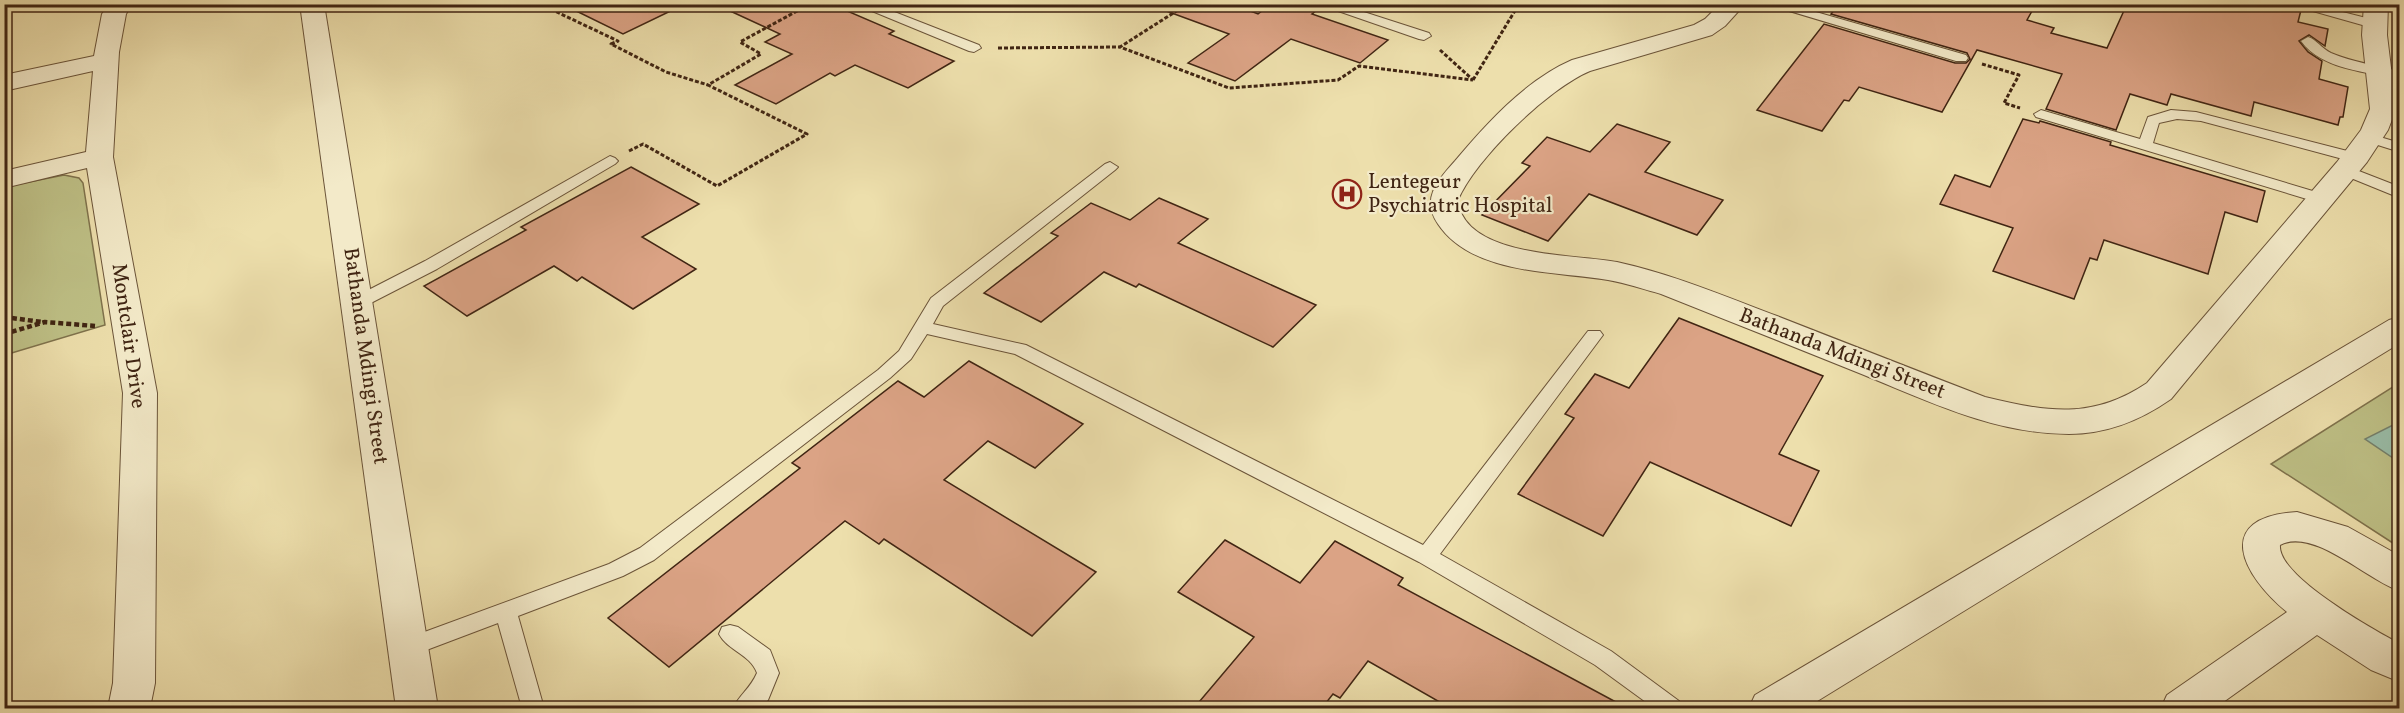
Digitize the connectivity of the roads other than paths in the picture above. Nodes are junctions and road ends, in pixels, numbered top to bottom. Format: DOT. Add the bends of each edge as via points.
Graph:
graph roads {
  1 [pos="121,4"];
  2 [pos="861,4"];
  3 [pos="1324,4"];
  4 [pos="1734,4"];
  5 [pos="1772,4"];
  6 [pos="2294,4"];
  7 [pos="314,5"];
  8 [pos="2318,10"];
  9 [pos="2313,26"];
  10 [pos="1424,36"];
  11 [pos="2308,41"];
  12 [pos="2384,44"];
  13 [pos="974,48"];
  14 [pos="1961,58"];
  15 [pos="106,61"];
  16 [pos="4,83"];
  17 [pos="2391,111"];
  18 [pos="2041,114"];
  19 [pos="2145,145"];
  20 [pos="2400,148"];
  21 [pos="2356,155"];
  22 [pos="99,157"];
  23 [pos="610,160"];
  24 [pos="1110,167"];
  25 [pos="4,180"];
  26 [pos="2400,193"];
  27 [pos="2320,198"];
  28 [pos="357,303"];
  29 [pos="922,327"];
  30 [pos="2400,328"];
  31 [pos="1594,335"];
  32 [pos="1426,556"];
  33 [pos="2400,576"];
  34 [pos="506,612"];
  35 [pos="2318,612"];
  36 [pos="730,634"];
  37 [pos="408,648"];
  38 [pos="2400,665"];
  39 [pos="129,708"];
  40 [pos="417,708"];
  41 [pos="533,708"];
  42 [pos="745,708"];
  43 [pos="1671,708"];
  44 [pos="1770,708"];
  45 [pos="2182,708"];
  1 -- 15 [label="street, Montclair Drive" via="114,15"];
  2 -- 13 [label="lane"];
  3 -- 10 [label="lane"];
  4 -- 27 [label="street, Bathanda Mdingi Street" via="1710,27 1596,61 1551,82 1528,100 1456,175 1444,201 1451,221 1476,242 1503,255 1600,269 1672,287 1977,407 2010,416 2084,422 2129,410 2159,391"];
  5 -- 14 [label="lane"];
  6 -- 8 [label="lane"];
  7 -- 28 [label="street, Bathanda Mdingi Street"];
  8 -- 9 [label="lane"];
  8 -- 12 [label="lane"];
  11 -- 12 [label="lane" via="2320,53"];
  12 -- 17 [label="street, Bathanda Mdingi Street"];
  15 -- 16 [label="street"];
  15 -- 22 [label="street, Montclair Drive"];
  17 -- 21 [label="street, Bathanda Mdingi Street"];
  18 -- 19 [label="lane"];
  19 -- 21 [label="lane" via="2153,120 2180,114"];
  19 -- 27 [label="lane"];
  20 -- 21 [label="lane"];
  21 -- 26 [label="lane"];
  21 -- 27 [label="street, Bathanda Mdingi Street"];
  22 -- 25 [label="street"];
  22 -- 39 [label="street, Montclair Drive" via="140,393 134,683"];
  23 -- 28 [label="lane"];
  24 -- 29 [label="lane" via="937,302"];
  28 -- 37 [label="street, Bathanda Mdingi Street"];
  29 -- 32 [label="lane" via="1020,349"];
  29 -- 34 [label="lane" via="905,355 884,374 647,554 616,570"];
  30 -- 44 [label="street"];
  31 -- 32 [label="lane"];
  32 -- 43 [label="lane" via="1603,658"];
  33 -- 35 [label="street" via="2356,547 2322,532 2290,528 2267,534 2261,543 2265,565 2288,591"];
  34 -- 37 [label="lane"];
  34 -- 41 [label="lane"];
  35 -- 38 [label="street"];
  35 -- 45 [label="street"];
  36 -- 42 [label="lane" via="762,657 768,673 760,693"];
  37 -- 40 [label="street, Bathanda Mdingi Street"];
}
